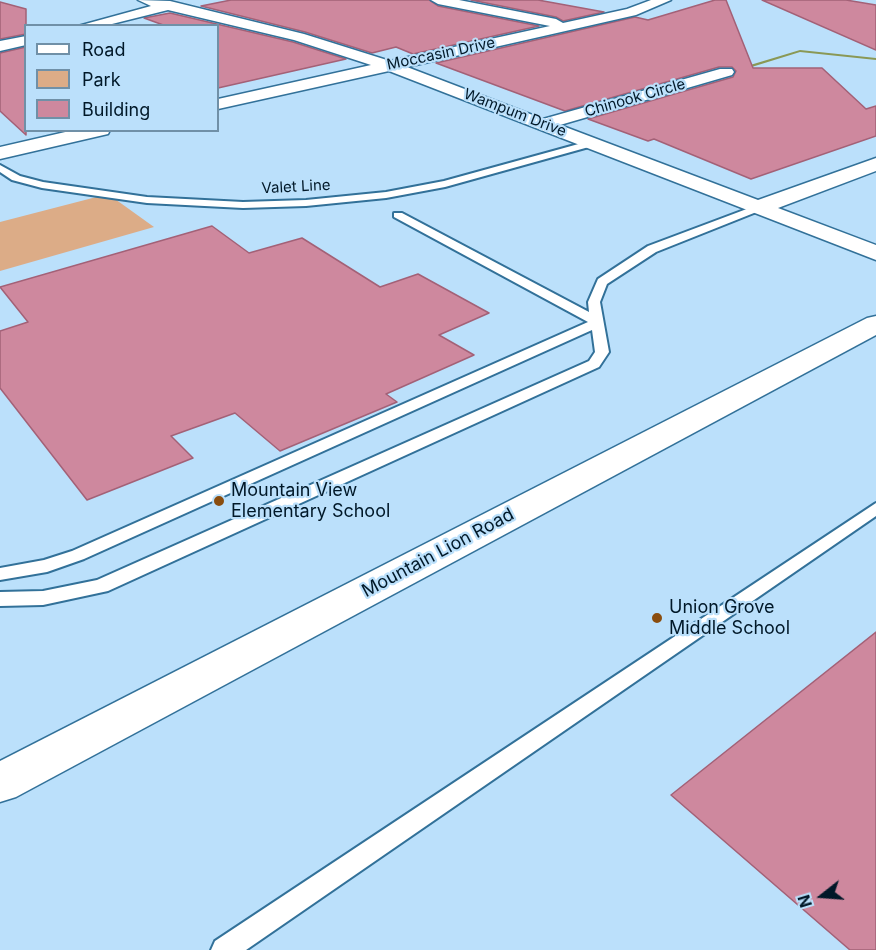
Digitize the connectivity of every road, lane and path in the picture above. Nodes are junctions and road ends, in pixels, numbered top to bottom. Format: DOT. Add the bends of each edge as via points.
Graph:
graph roads {
  1 [pos="145,0"];
  2 [pos="190,0"];
  3 [pos="438,0"];
  4 [pos="664,0"];
  5 [pos="168,5"];
  6 [pos="93,24"];
  7 [pos="570,26"];
  8 [pos="24,40"];
  9 [pos="0,46"];
  10 [pos="390,66"];
  11 [pos="726,72"];
  12 [pos="219,104"];
  13 [pos="544,124"];
  14 [pos="92,132"];
  15 [pos="592,143"];
  16 [pos="0,153"];
  17 [pos="876,164"];
  18 [pos="0,168"];
  19 [pos="760,207"];
  20 [pos="398,216"];
  21 [pos="876,253"];
  22 [pos="598,322"];
  23 [pos="876,324"];
  24 [pos="876,508"];
  25 [pos="0,574"];
  26 [pos="0,599"];
  27 [pos="0,783"];
  28 [pos="224,950"];
  1 -- 5 [label="street, Wampum Drive"];
  2 -- 5 [label="street"];
  3 -- 7 [label="street"];
  4 -- 7 [label="street, Moccasin Drive"];
  5 -- 6 [label="street"];
  5 -- 10 [label="street, Wampum Drive" via="309,40"];
  7 -- 10 [label="street, Moccasin Drive"];
  8 -- 9 [label="street"];
  10 -- 12 [label="street, Moccasin Drive"];
  10 -- 13 [label="street, Wampum Drive"];
  11 -- 13 [label="street, Chinook Circle"];
  13 -- 15 [label="street, Wampum Drive"];
  14 -- 16 [label="street"];
  15 -- 18 [label="lane, Valet Line" via="445,184 306,203 234,205 147,200 42,185 16,178"];
  15 -- 19 [label="street, Wampum Drive"];
  17 -- 19 [label="street"];
  19 -- 21 [label="street, Wampum Drive"];
  19 -- 22 [label="lane" via="652,249 625,265 602,282 594,302"];
  20 -- 22 [label="lane"];
  22 -- 25 [label="lane" via="78,555 47,566"];
  22 -- 26 [label="lane" via="602,352 594,364 101,586 43,597"];
  23 -- 27 [label="street, Mountain Lion Road"];
  24 -- 28 [label="lane"];
}
